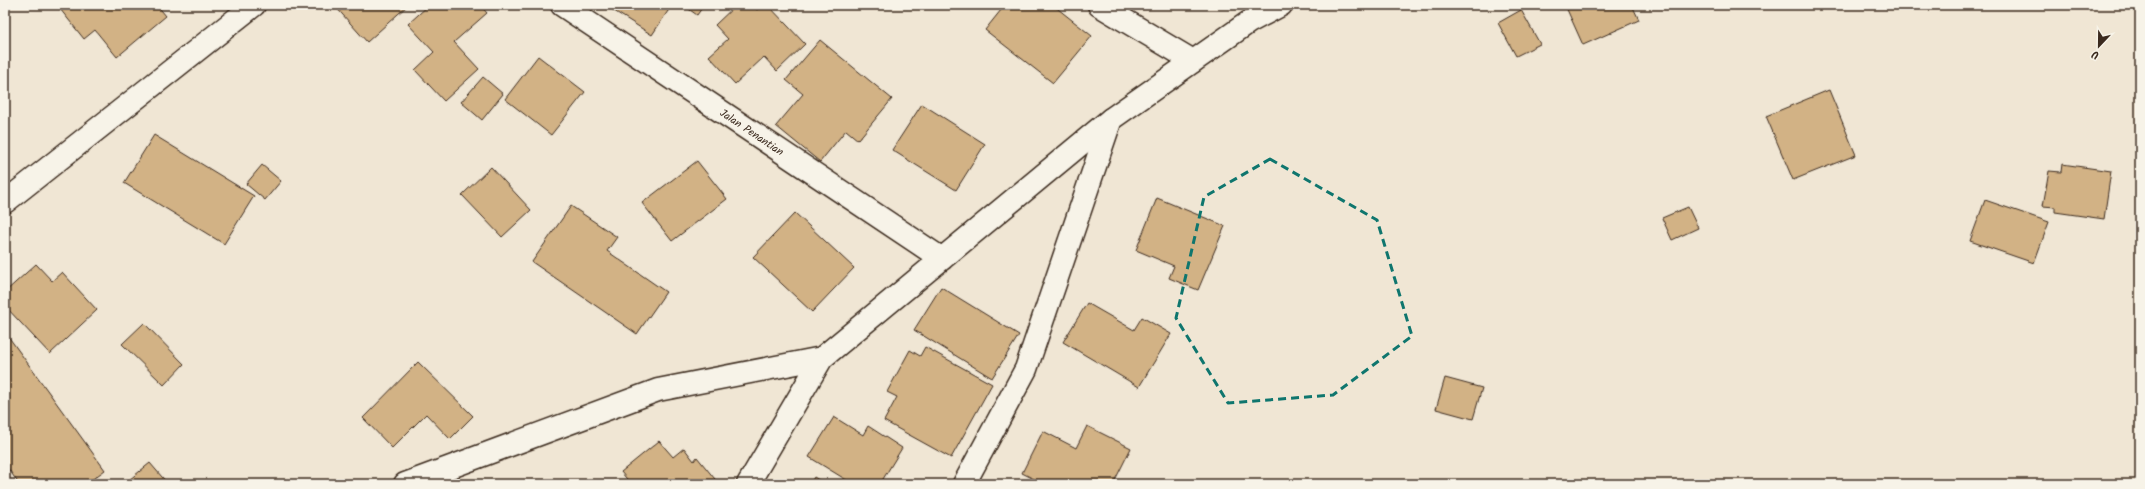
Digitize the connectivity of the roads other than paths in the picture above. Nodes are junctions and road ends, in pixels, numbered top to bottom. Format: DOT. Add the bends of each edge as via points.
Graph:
graph roads {
  1 [pos="254,5"];
  2 [pos="562,5"];
  3 [pos="1099,5"];
  4 [pos="1281,5"];
  5 [pos="1193,61"];
  6 [pos="1111,119"];
  7 [pos="5,202"];
  8 [pos="942,259"];
  9 [pos="822,358"];
  10 [pos="405,484"];
  11 [pos="748,484"];
  12 [pos="964,484"];
  1 -- 7 [label="street"];
  2 -- 8 [label="street, Jalan Penantian"];
  3 -- 5 [label="street"];
  4 -- 5 [label="street" via="1249,22"];
  5 -- 6 [label="street"];
  6 -- 8 [label="street"];
  6 -- 12 [label="street" via="1026,370"];
  8 -- 9 [label="street"];
  9 -- 10 [label="street" via="658,390"];
  9 -- 11 [label="street"];
}
